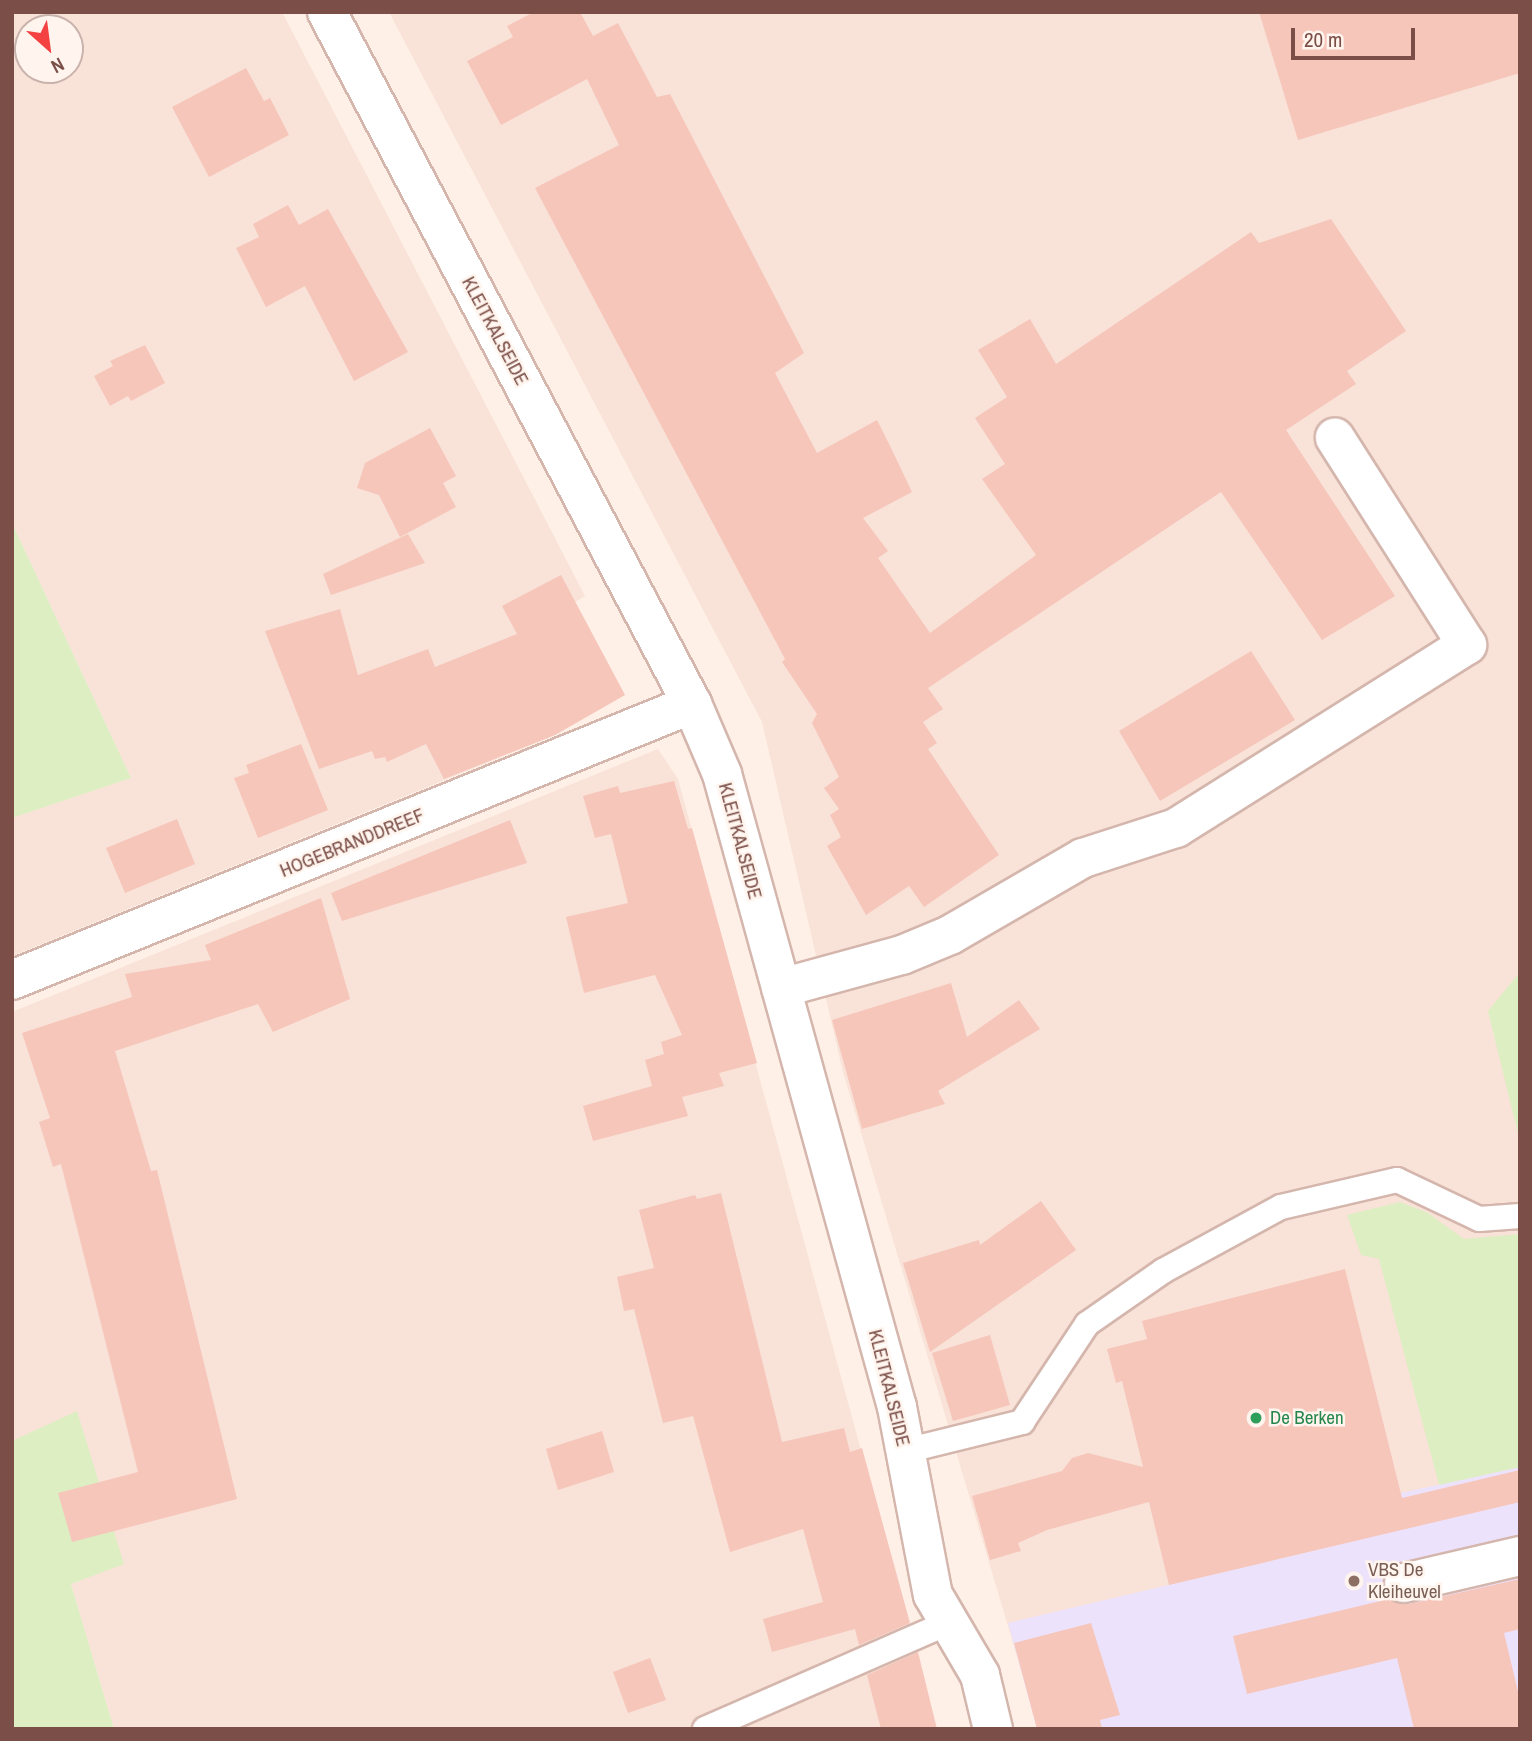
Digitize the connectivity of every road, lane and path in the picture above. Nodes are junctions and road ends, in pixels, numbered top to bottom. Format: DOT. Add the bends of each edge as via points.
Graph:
graph roads {
  1 [pos="327,12"];
  2 [pos="1335,438"];
  3 [pos="692,704"];
  4 [pos="12,980"];
  5 [pos="781,988"];
  6 [pos="1520,1216"];
  7 [pos="905,1451"];
  8 [pos="1520,1556"];
  9 [pos="1404,1583"];
  10 [pos="950,1622"];
  11 [pos="705,1729"];
  12 [pos="993,1729"];
  1 -- 3 [label="street, KLEITKALSEIDE"];
  2 -- 5 [label="street" via="1466,646 1176,828 1083,858 950,935 902,955"];
  3 -- 4 [label="street, HOGEBRANDDREEF"];
  3 -- 5 [label="street, KLEITKALSEIDE" via="722,774"];
  5 -- 7 [label="street, KLEITKALSEIDE"];
  6 -- 7 [label="lane" via="1479,1219 1397,1180 1281,1207 1164,1271 1087,1324 1022,1422"];
  7 -- 10 [label="street, KLEITKALSEIDE" via="933,1595"];
  8 -- 9 [label="street"];
  10 -- 11 [label="lane"];
  10 -- 12 [label="street, KLEITKALSEIDE" via="980,1675"];
}
